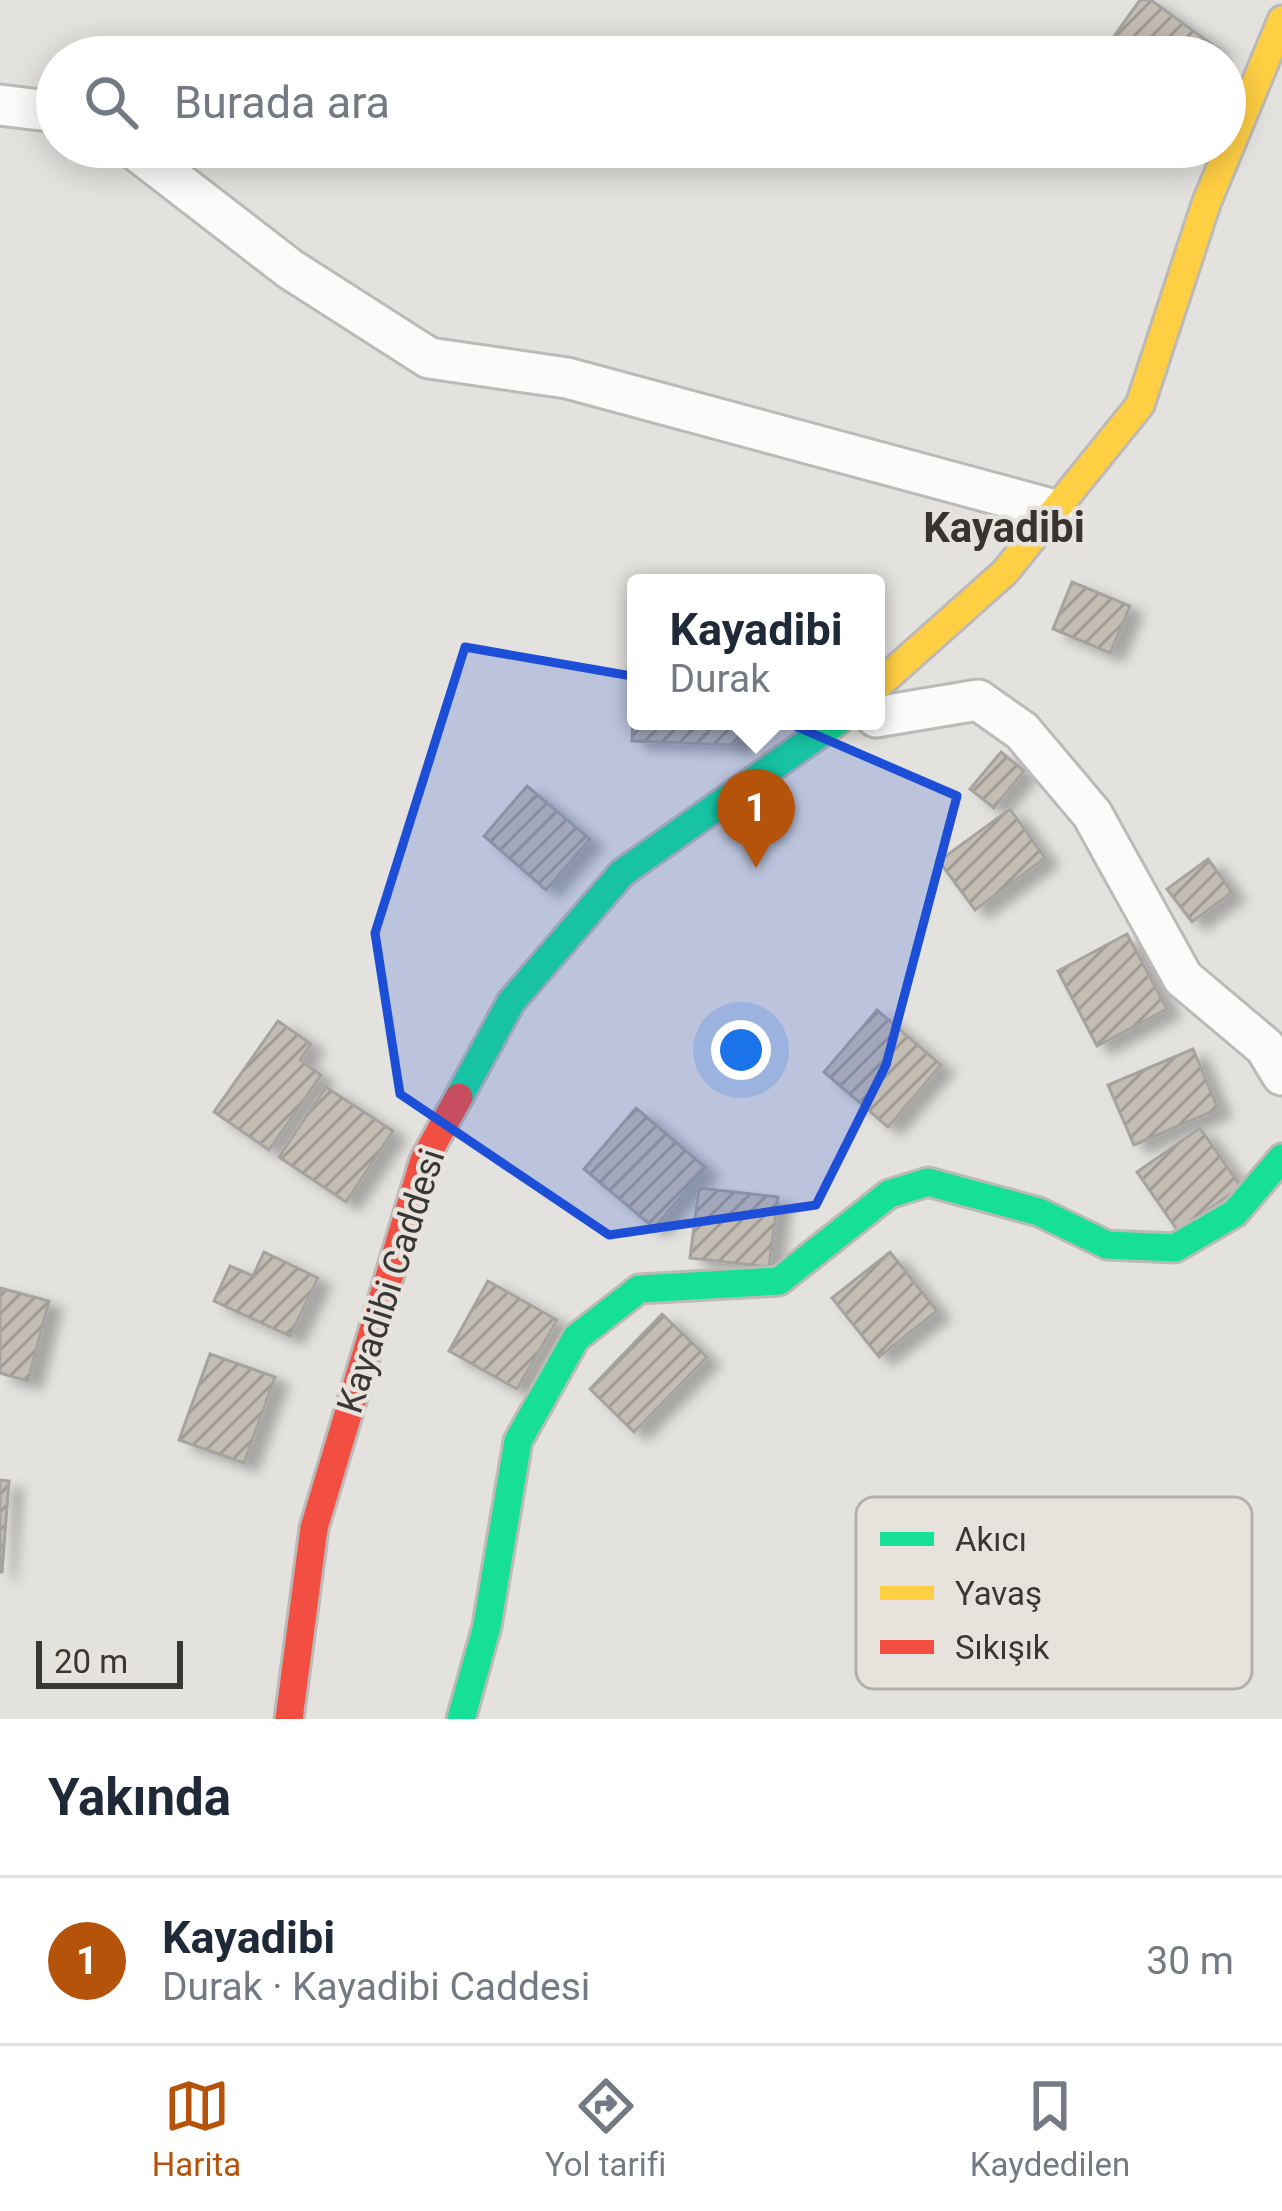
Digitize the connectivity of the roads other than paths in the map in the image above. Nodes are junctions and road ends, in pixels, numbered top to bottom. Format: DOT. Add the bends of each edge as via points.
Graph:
graph roads {
  1 [pos="1282,20"];
  2 [pos="0,105"];
  3 [pos="1246,107"];
  4 [pos="36,109"];
  5 [pos="159,168"];
  6 [pos="1221,168"];
  7 [pos="1055,510"];
  8 [pos="885,679"];
  9 [pos="885,716"];
  10 [pos="829,730"];
  11 [pos="1282,1075"];
  12 [pos="1282,1158"];
  13 [pos="289,1719"];
  14 [pos="461,1719"];
  1 -- 3 [label="street"];
  2 -- 4 [label="street"];
  5 -- 7 [label="street" via="290,269 429,358 567,378"];
  6 -- 7 [label="street" via="1140,405"];
  7 -- 8 [label="street" via="1005,572"];
  9 -- 11 [label="street" via="978,700 1022,731 1092,814 1183,978 1265,1047"];
  10 -- 13 [label="street, Kayadibi Caddesi" via="622,872 512,1002 424,1160 314,1528"];
  12 -- 14 [label="street" via="1235,1213 1175,1248 1106,1245 1039,1212 928,1182 889,1194 779,1280 639,1289 575,1338 518,1441 487,1626"];
}
